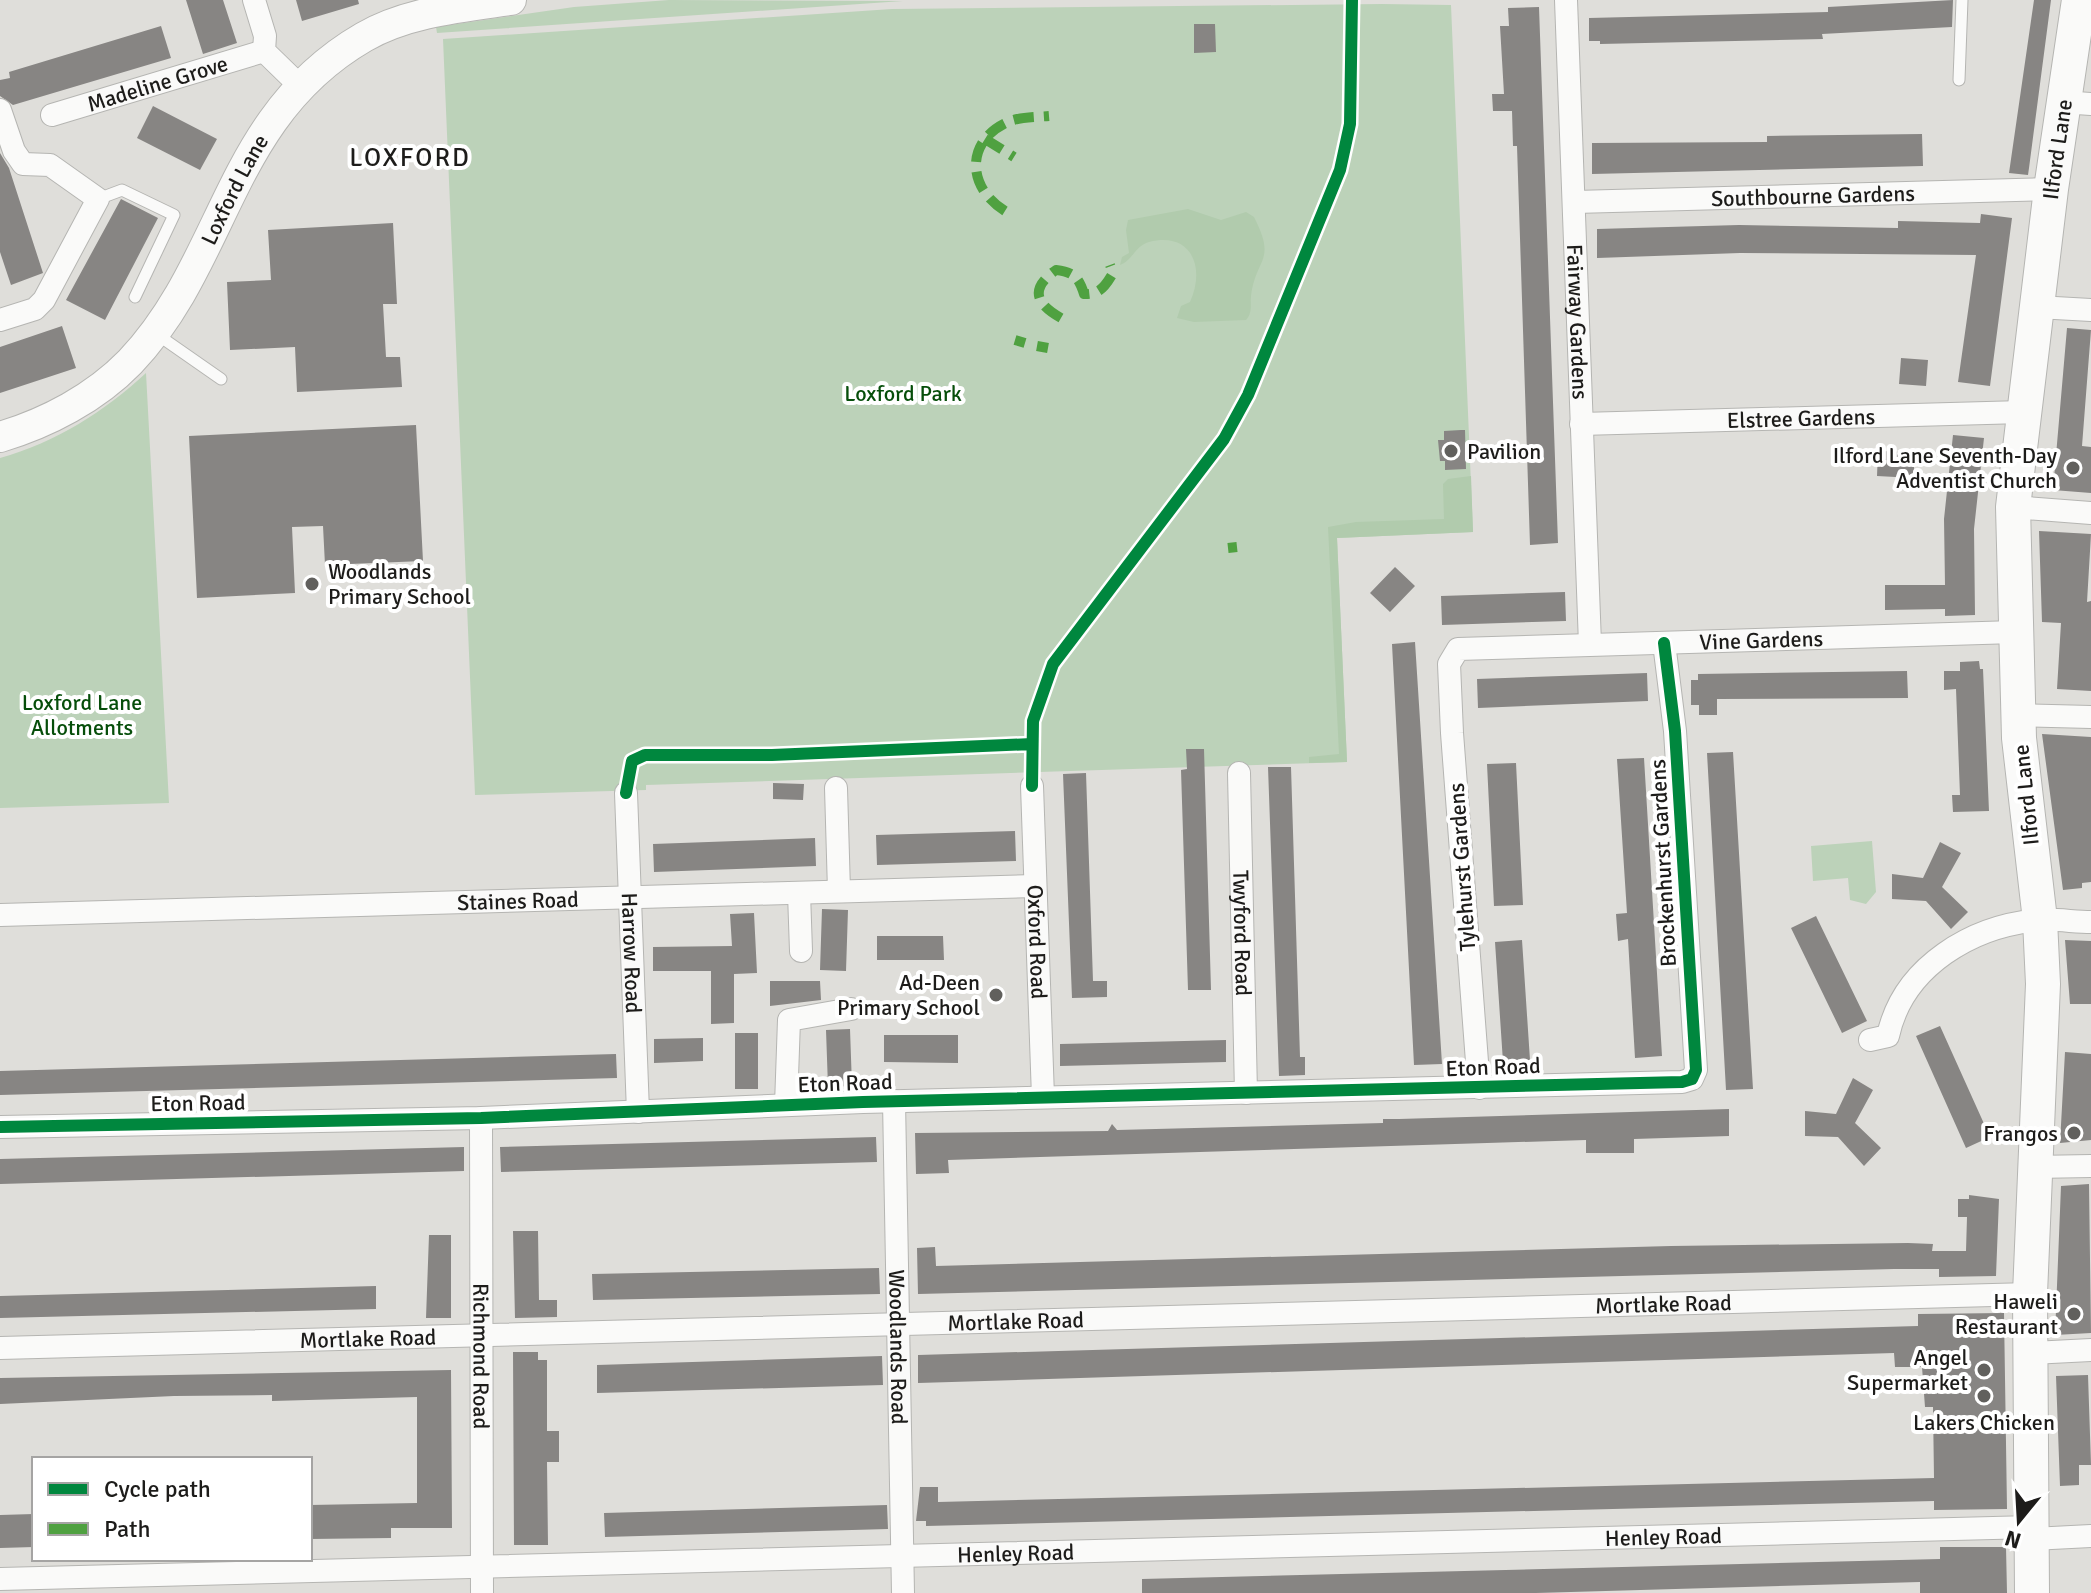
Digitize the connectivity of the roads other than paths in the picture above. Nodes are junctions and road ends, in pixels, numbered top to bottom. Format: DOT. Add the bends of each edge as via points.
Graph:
graph roads {
  1 [pos="254,0"];
  2 [pos="1566,0"];
  3 [pos="1962,0"];
  4 [pos="2079,0"];
  5 [pos="495,1"];
  6 [pos="264,51"];
  7 [pos="1959,80"];
  8 [pos="300,86"];
  9 [pos="2077,103"];
  10 [pos="52,115"];
  11 [pos="3,120"];
  12 [pos="2051,189"];
  13 [pos="98,199"];
  14 [pos="1575,202"];
  15 [pos="135,297"];
  16 [pos="2037,307"];
  17 [pos="2091,310"];
  18 [pos="0,320"];
  19 [pos="155,333"];
  20 [pos="221,379"];
  21 [pos="2023,412"];
  22 [pos="1581,424"];
  23 [pos="0,437"];
  24 [pos="2013,507"];
  25 [pos="2091,513"];
  26 [pos="2015,632"];
  27 [pos="1664,643"];
  28 [pos="1590,644"];
  29 [pos="1458,649"];
  30 [pos="2018,715"];
  31 [pos="2091,717"];
  32 [pos="1239,773"];
  33 [pos="1032,786"];
  34 [pos="836,788"];
  35 [pos="626,793"];
  36 [pos="1035,886"];
  37 [pos="839,891"];
  38 [pos="799,893"];
  39 [pos="629,900"];
  40 [pos="0,915"];
  41 [pos="2040,920"];
  42 [pos="2091,922"];
  43 [pos="801,951"];
  44 [pos="851,1009"];
  45 [pos="1870,1040"];
  46 [pos="1692,1079"];
  47 [pos="1479,1088"];
  48 [pos="1246,1093"];
  49 [pos="1043,1097"];
  50 [pos="894,1101"];
  51 [pos="786,1105"];
  52 [pos="638,1112"];
  53 [pos="481,1118"];
  54 [pos="0,1127"];
  55 [pos="2091,1166"];
  56 [pos="2034,1167"];
  57 [pos="2030,1294"];
  58 [pos="900,1324"];
  59 [pos="481,1337"];
  60 [pos="0,1348"];
  61 [pos="2091,1350"];
  62 [pos="2031,1353"];
  63 [pos="2032,1533"];
  64 [pos="2091,1536"];
  65 [pos="903,1556"];
  66 [pos="482,1568"];
  67 [pos="0,1579"];
  68 [pos="482,1593"];
  69 [pos="903,1593"];
  70 [pos="2032,1593"];
  1 -- 6 [label="street"];
  2 -- 14 [label="street, Fairway Gardens"];
  3 -- 7 [label="lane"];
  4 -- 9 [label="main road, Ilford Lane"];
  5 -- 8 [label="street, Loxford Lane" via="416,17 366,36"];
  6 -- 8 [label="street"];
  6 -- 10 [label="street, Madeline Grove"];
  8 -- 19 [label="street, Loxford Lane" via="270,120"];
  9 -- 12 [label="main road, Ilford Lane"];
  11 -- 13 [label="street" via="23,164 50,165"];
  12 -- 14 [label="street, Southbourne Gardens"];
  12 -- 16 [label="main road, Ilford Lane"];
  13 -- 15 [label="lane" via="122,190 174,215"];
  13 -- 18 [label="street" via="44,300 35,309"];
  14 -- 22 [label="street, Fairway Gardens"];
  16 -- 17 [label="street"];
  16 -- 21 [label="main road, Ilford Lane"];
  19 -- 20 [label="lane"];
  19 -- 23 [label="street, Loxford Lane" via="131,361 83,400"];
  21 -- 22 [label="street, Elstree Gardens"];
  21 -- 24 [label="main road, Ilford Lane"];
  22 -- 28 [label="street, Fairway Gardens"];
  24 -- 25 [label="street"];
  24 -- 26 [label="main road, Ilford Lane"];
  26 -- 27 [label="street, Vine Gardens"];
  26 -- 30 [label="main road, Ilford Lane"];
  27 -- 28 [label="street, Vine Gardens"];
  27 -- 46 [label="street, Brockenhurst Gardens" via="1676,747 1696,1070"];
  28 -- 29 [label="street, Vine Gardens"];
  29 -- 47 [label="street, Tylehurst Gardens" via="1449,664 1452,733"];
  30 -- 31 [label="street"];
  30 -- 41 [label="main road, Ilford Lane"];
  32 -- 48 [label="street, Twyford Road"];
  33 -- 36 [label="street, Oxford Road"];
  34 -- 37 [label="street"];
  35 -- 39 [label="street, Harrow Road"];
  36 -- 37 [label="street, Staines Road"];
  36 -- 49 [label="street, Oxford Road"];
  37 -- 38 [label="street, Staines Road"];
  38 -- 39 [label="street, Staines Road"];
  38 -- 43 [label="street"];
  39 -- 40 [label="street, Staines Road"];
  39 -- 52 [label="street, Harrow Road"];
  41 -- 42 [label="street"];
  41 -- 45 [label="street" via="1974,936 1943,953 1912,983 1888,1036"];
  41 -- 56 [label="main road, Ilford Lane" via="2043,1045"];
  44 -- 51 [label="street" via="789,1020"];
  46 -- 47 [label="street, Eton Road"];
  47 -- 48 [label="street, Eton Road"];
  48 -- 49 [label="street, Eton Road"];
  49 -- 50 [label="street, Eton Road"];
  50 -- 51 [label="street, Eton Road"];
  50 -- 58 [label="street, Woodlands Road"];
  51 -- 52 [label="street, Eton Road"];
  52 -- 53 [label="street, Eton Road"];
  53 -- 54 [label="street, Eton Road"];
  53 -- 59 [label="street, Richmond Road"];
  55 -- 56 [label="street"];
  56 -- 57 [label="main road, Ilford Lane"];
  57 -- 58 [label="street, Mortlake Road"];
  57 -- 62 [label="main road, Ilford Lane"];
  58 -- 59 [label="street, Mortlake Road"];
  58 -- 65 [label="street, Woodlands Road"];
  59 -- 60 [label="street, Mortlake Road"];
  59 -- 66 [label="street, Richmond Road"];
  61 -- 62 [label="street"];
  62 -- 63 [label="main road, Ilford Lane"];
  63 -- 64 [label="street, Henley Road"];
  63 -- 65 [label="street, Henley Road"];
  63 -- 70 [label="main road, Ilford Lane"];
  65 -- 66 [label="street, Henley Road"];
  65 -- 69 [label="street, Woodlands Road"];
  66 -- 67 [label="street, Henley Road"];
  66 -- 68 [label="street, Richmond Road"];
}
